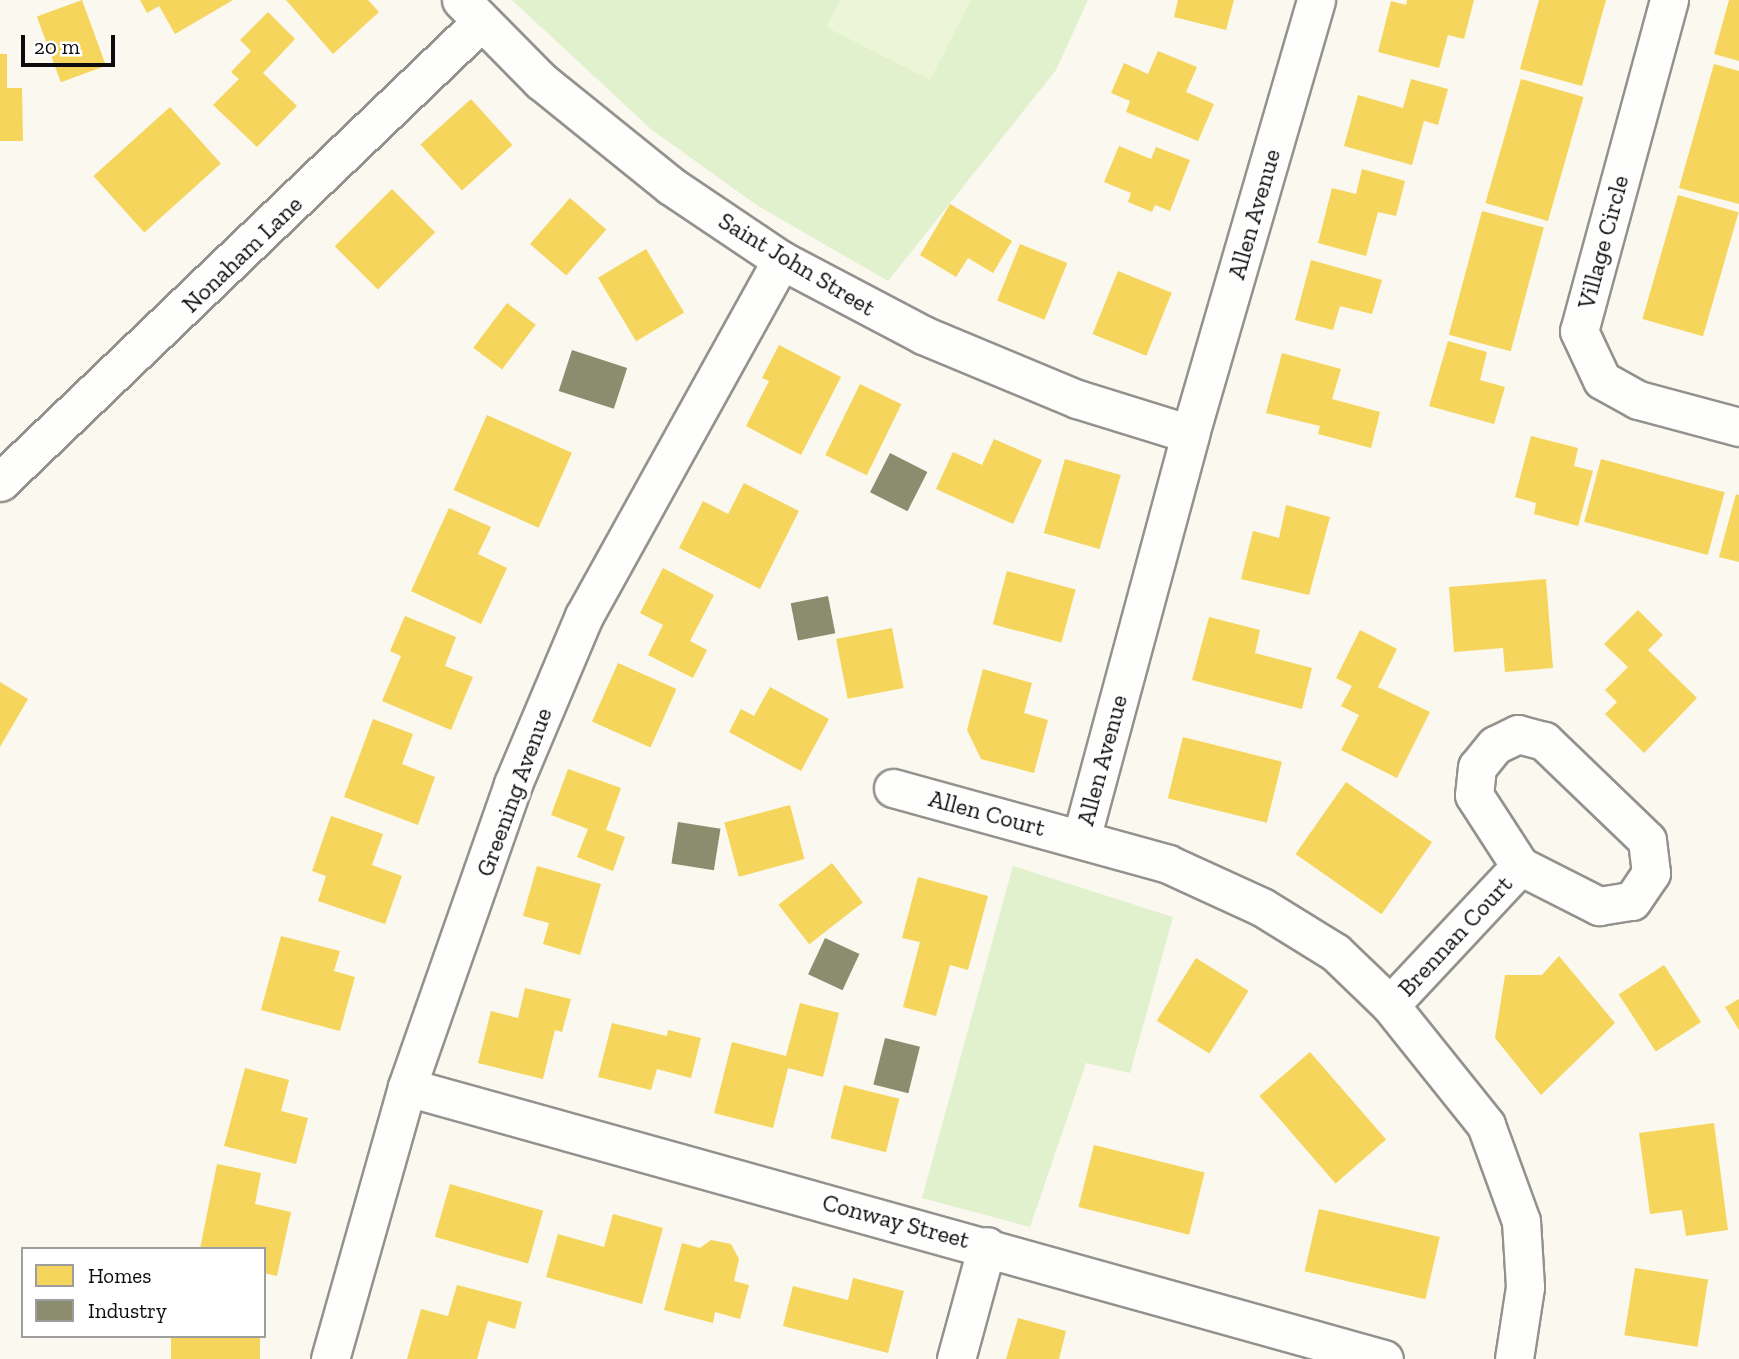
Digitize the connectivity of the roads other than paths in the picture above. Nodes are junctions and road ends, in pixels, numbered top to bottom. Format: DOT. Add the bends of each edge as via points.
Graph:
graph roads {
  1 [pos="1316,0"];
  2 [pos="1669,0"];
  3 [pos="470,12"];
  4 [pos="781,260"];
  5 [pos="1739,427"];
  6 [pos="1190,434"];
  7 [pos="0,482"];
  8 [pos="893,788"];
  9 [pos="1081,838"];
  10 [pos="1520,866"];
  11 [pos="1390,1005"];
  12 [pos="408,1087"];
  13 [pos="987,1246"];
  14 [pos="330,1359"];
  15 [pos="956,1359"];
  16 [pos="1384,1359"];
  17 [pos="1514,1359"];
  1 -- 6 [label="street, Allen Avenue"];
  2 -- 5 [label="street, Village Circle" via="1579,331 1602,380 1637,400"];
  3 -- 4 [label="street, Saint John Street" via="541,81 671,186"];
  3 -- 7 [label="street, Nonaham Lane"];
  4 -- 6 [label="street, Saint John Street" via="923,335 1077,399"];
  4 -- 12 [label="street, Greening Avenue" via="584,616 513,783"];
  6 -- 9 [label="street, Allen Avenue"];
  8 -- 9 [label="street, Allen Court"];
  9 -- 11 [label="street, Allen Avenue" via="1168,864 1262,906 1335,952"];
  10 -- 10 [label="street, Brennan Court" via="1474,795 1477,767 1495,745 1518,734 1544,741 1647,840 1652,872 1632,901 1599,906"];
  10 -- 11 [label="street, Brennan Court"];
  11 -- 17 [label="street, Allen Avenue" via="1486,1125 1521,1220 1525,1287"];
  12 -- 13 [label="street, Conway Street"];
  12 -- 14 [label="street, Greening Avenue"];
  13 -- 15 [label="street"];
  13 -- 16 [label="street, Conway Street"];
}
